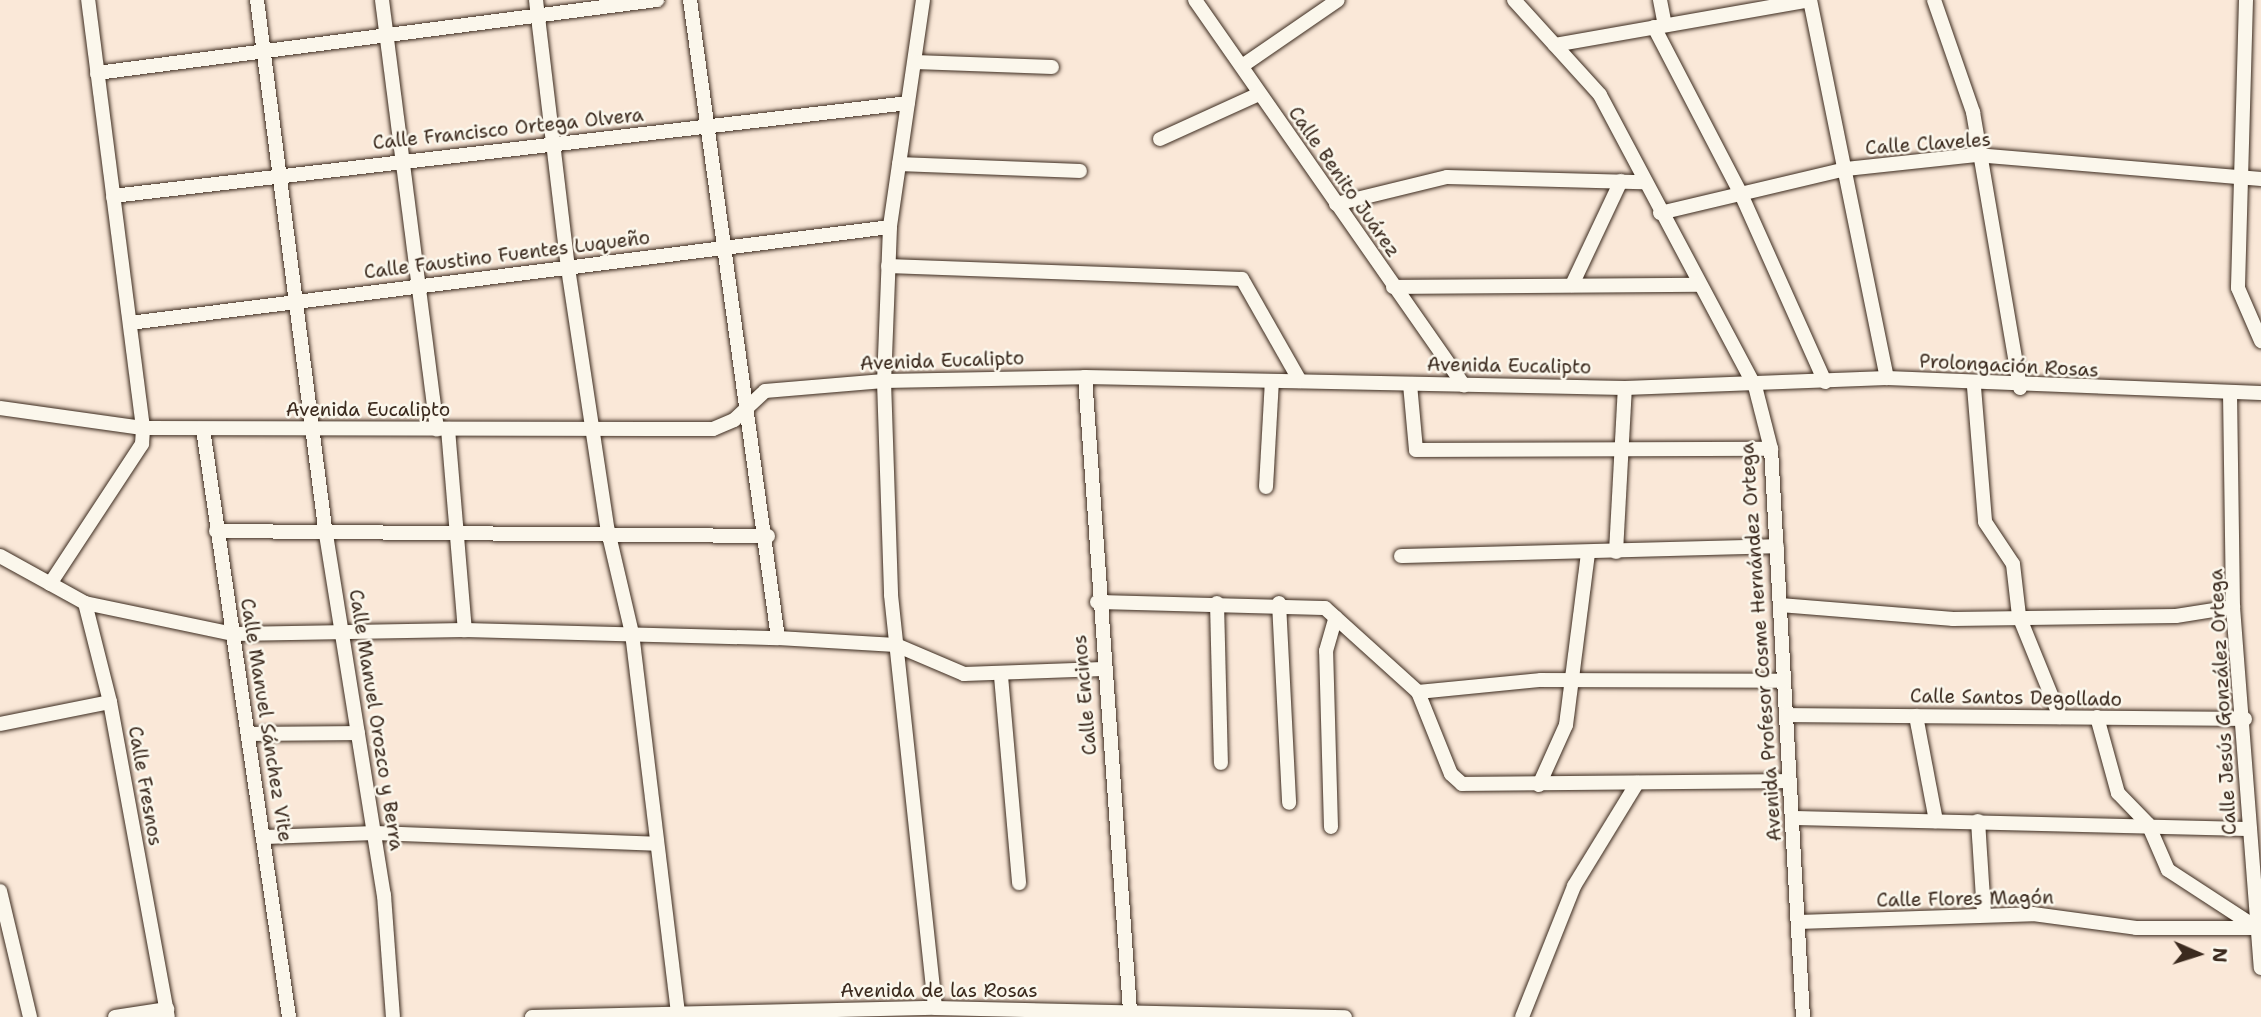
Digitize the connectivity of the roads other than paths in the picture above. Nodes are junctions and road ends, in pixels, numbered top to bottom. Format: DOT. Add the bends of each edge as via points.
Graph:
graph roads {
  1 [pos="88,0"];
  2 [pos="257,0"];
  3 [pos="382,0"];
  4 [pos="657,0"];
  5 [pos="690,0"];
  6 [pos="923,0"];
  7 [pos="1195,0"];
  8 [pos="1338,0"];
  9 [pos="1514,0"];
  10 [pos="1660,0"];
  11 [pos="1810,0"];
  12 [pos="1934,0"];
  13 [pos="2246,0"];
  14 [pos="536,7"];
  15 [pos="1660,26"];
  16 [pos="386,34"];
  17 [pos="1555,45"];
  18 [pos="264,51"];
  19 [pos="915,62"];
  20 [pos="1242,66"];
  21 [pos="1052,67"];
  22 [pos="97,73"];
  23 [pos="1259,94"];
  24 [pos="908,103"];
  25 [pos="709,126"];
  26 [pos="1160,139"];
  27 [pos="553,143"];
  28 [pos="1976,155"];
  29 [pos="402,160"];
  30 [pos="899,164"];
  31 [pos="1846,169"];
  32 [pos="1080,171"];
  33 [pos="280,174"];
  34 [pos="2245,178"];
  35 [pos="2261,179"];
  36 [pos="1621,181"];
  37 [pos="1643,181"];
  38 [pos="1741,194"];
  39 [pos="113,196"];
  40 [pos="1336,204"];
  41 [pos="1660,213"];
  42 [pos="890,227"];
  43 [pos="726,245"];
  44 [pos="888,266"];
  45 [pos="568,268"];
  46 [pos="1572,285"];
  47 [pos="1697,285"];
  48 [pos="418,286"];
  49 [pos="1393,287"];
  50 [pos="297,302"];
  51 [pos="130,323"];
  52 [pos="2261,341"];
  53 [pos="1085,376"];
  54 [pos="1887,378"];
  55 [pos="884,381"];
  56 [pos="1272,381"];
  57 [pos="1300,381"];
  58 [pos="1825,382"];
  59 [pos="1410,384"];
  60 [pos="1464,385"];
  61 [pos="1755,386"];
  62 [pos="1974,387"];
  63 [pos="1625,388"];
  64 [pos="2020,388"];
  65 [pos="2230,392"];
  66 [pos="2261,393"];
  67 [pos="749,405"];
  68 [pos="0,408"];
  69 [pos="143,428"];
  70 [pos="203,429"];
  71 [pos="313,429"];
  72 [pos="442,429"];
  73 [pos="594,430"];
  74 [pos="1624,449"];
  75 [pos="1771,449"];
  76 [pos="1266,487"];
  77 [pos="325,528"];
  78 [pos="456,529"];
  79 [pos="216,531"];
  80 [pos="608,531"];
  81 [pos="768,536"];
  82 [pos="1777,546"];
  83 [pos="1588,552"];
  84 [pos="1616,552"];
  85 [pos="0,556"];
  86 [pos="1401,556"];
  87 [pos="50,584"];
  88 [pos="1097,602"];
  89 [pos="85,603"];
  90 [pos="1217,603"];
  91 [pos="1279,603"];
  92 [pos="1780,605"];
  93 [pos="2233,607"];
  94 [pos="2019,616"];
  95 [pos="1336,617"];
  96 [pos="465,630"];
  97 [pos="632,633"];
  98 [pos="234,634"];
  99 [pos="342,634"];
  100 [pos="778,638"];
  101 [pos="896,645"];
  102 [pos="1103,669"];
  103 [pos="1001,676"];
  104 [pos="1784,681"];
  105 [pos="1568,683"];
  106 [pos="1418,692"];
  107 [pos="110,702"];
  108 [pos="1786,715"];
  109 [pos="1916,716"];
  110 [pos="2060,717"];
  111 [pos="2096,718"];
  112 [pos="2245,719"];
  113 [pos="0,724"];
  114 [pos="358,733"];
  115 [pos="251,734"];
  116 [pos="1221,762"];
  117 [pos="1790,781"];
  118 [pos="1637,783"];
  119 [pos="1539,785"];
  120 [pos="1289,803"];
  121 [pos="1792,818"];
  122 [pos="1936,821"];
  123 [pos="1978,821"];
  124 [pos="2148,824"];
  125 [pos="1331,827"];
  126 [pos="2250,829"];
  127 [pos="374,833"];
  128 [pos="265,837"];
  129 [pos="656,844"];
  130 [pos="1019,883"];
  131 [pos="0,891"];
  132 [pos="1984,915"];
  133 [pos="1798,922"];
  134 [pos="2257,928"];
  135 [pos="2261,968"];
  136 [pos="934,1008"];
  137 [pos="1130,1011"];
  138 [pos="678,1012"];
  139 [pos="167,1013"];
  140 [pos="701,1014"];
  141 [pos="807,1014"];
  142 [pos="1090,1014"];
  143 [pos="621,1015"];
  144 [pos="1340,1016"];
  145 [pos="30,1017"];
  146 [pos="115,1017"];
  147 [pos="289,1017"];
  148 [pos="393,1017"];
  149 [pos="532,1017"];
  150 [pos="546,1017"];
  151 [pos="1522,1017"];
  152 [pos="1803,1017"];
  1 -- 22 [label="street"];
  2 -- 18 [label="street, Calle Manuel Orozco y Berra"];
  3 -- 16 [label="street"];
  4 -- 14 [label="street"];
  5 -- 25 [label="street"];
  6 -- 19 [label="street"];
  7 -- 20 [label="street, Calle Benito Juárez"];
  8 -- 20 [label="street"];
  9 -- 17 [label="street, Avenida Profesor Cosme Hernández Ortega"];
  10 -- 15 [label="street"];
  11 -- 15 [label="street"];
  11 -- 31 [label="street"];
  12 -- 28 [label="street" via="1973,113"];
  13 -- 34 [label="street"];
  14 -- 16 [label="street"];
  14 -- 27 [label="street"];
  15 -- 17 [label="street"];
  15 -- 38 [label="street"];
  16 -- 18 [label="street"];
  16 -- 29 [label="street"];
  17 -- 37 [label="street, Avenida Profesor Cosme Hernández Ortega" via="1600,95"];
  18 -- 22 [label="street"];
  18 -- 33 [label="street, Calle Manuel Orozco y Berra"];
  19 -- 21 [label="street"];
  19 -- 24 [label="street"];
  20 -- 23 [label="street, Calle Benito Juárez"];
  22 -- 39 [label="street"];
  23 -- 26 [label="street"];
  23 -- 40 [label="street, Calle Benito Juárez"];
  24 -- 25 [label="street, Calle Francisco Ortega Olvera"];
  24 -- 30 [label="street"];
  25 -- 27 [label="street, Calle Francisco Ortega Olvera"];
  25 -- 43 [label="street"];
  27 -- 29 [label="street, Calle Francisco Ortega Olvera"];
  27 -- 45 [label="street"];
  28 -- 31 [label="street, Calle Claveles"];
  28 -- 34 [label="street, Calle Claveles"];
  28 -- 64 [label="street"];
  29 -- 33 [label="street, Calle Francisco Ortega Olvera"];
  29 -- 48 [label="street"];
  30 -- 32 [label="street"];
  30 -- 42 [label="street"];
  31 -- 38 [label="street, Calle Claveles"];
  31 -- 54 [label="street"];
  33 -- 39 [label="street, Calle Francisco Ortega Olvera"];
  33 -- 50 [label="street, Calle Manuel Orozco y Berra"];
  34 -- 35 [label="street, Calle Claveles"];
  34 -- 52 [label="street" via="2238,288"];
  36 -- 37 [label="street"];
  36 -- 40 [label="street" via="1447,177"];
  36 -- 46 [label="street"];
  37 -- 41 [label="street, Avenida Profesor Cosme Hernández Ortega"];
  38 -- 41 [label="street, Calle Claveles"];
  38 -- 58 [label="street"];
  39 -- 51 [label="street"];
  40 -- 49 [label="street, Calle Benito Juárez"];
  41 -- 47 [label="street, Avenida Profesor Cosme Hernández Ortega"];
  42 -- 43 [label="street, Calle Faustino Fuentes Luqueño"];
  42 -- 44 [label="street"];
  43 -- 45 [label="street, Calle Faustino Fuentes Luqueño"];
  43 -- 67 [label="street"];
  44 -- 55 [label="street"];
  44 -- 57 [label="street" via="1242,279"];
  45 -- 48 [label="street, Calle Faustino Fuentes Luqueño"];
  45 -- 73 [label="street"];
  46 -- 47 [label="street"];
  46 -- 49 [label="street"];
  47 -- 61 [label="street, Avenida Profesor Cosme Hernández Ortega"];
  48 -- 50 [label="street, Calle Faustino Fuentes Luqueño"];
  48 -- 72 [label="street"];
  49 -- 60 [label="street, Calle Benito Juárez"];
  50 -- 51 [label="street, Calle Faustino Fuentes Luqueño"];
  50 -- 71 [label="street, Calle Manuel Orozco y Berra"];
  51 -- 69 [label="street"];
  53 -- 55 [label="street, Avenida Eucalipto"];
  53 -- 56 [label="street, Avenida Eucalipto"];
  53 -- 88 [label="street, Calle Encinos"];
  54 -- 58 [label="street, Prolongación Rosas"];
  54 -- 62 [label="street, Prolongación Rosas"];
  55 -- 67 [label="street, Avenida Eucalipto" via="784,386"];
  55 -- 101 [label="street"];
  56 -- 57 [label="street, Avenida Eucalipto"];
  56 -- 76 [label="street"];
  57 -- 59 [label="street, Avenida Eucalipto"];
  58 -- 61 [label="street, Prolongación Rosas"];
  59 -- 60 [label="street, Avenida Eucalipto"];
  59 -- 74 [label="street" via="1416,450"];
  60 -- 63 [label="street, Avenida Eucalipto"];
  61 -- 63 [label="street, Avenida Eucalipto"];
  61 -- 75 [label="street, Avenida Profesor Cosme Hernández Ortega"];
  62 -- 64 [label="street, Prolongación Rosas"];
  62 -- 94 [label="street" via="1979,502 1984,522 2013,564"];
  63 -- 74 [label="street"];
  64 -- 65 [label="street, Prolongación Rosas"];
  65 -- 66 [label="street, Prolongación Rosas"];
  65 -- 93 [label="street, Calle Jesús González Ortega"];
  67 -- 73 [label="street, Avenida Eucalipto" via="713,429"];
  67 -- 81 [label="street"];
  68 -- 69 [label="street, Avenida Eucalipto"];
  69 -- 70 [label="street, Avenida Eucalipto"];
  69 -- 87 [label="street" via="142,444"];
  70 -- 71 [label="street, Avenida Eucalipto"];
  70 -- 79 [label="street, Calle Manuel Sánchez Vite"];
  71 -- 72 [label="street, Avenida Eucalipto"];
  71 -- 77 [label="street, Calle Manuel Orozco y Berra"];
  72 -- 73 [label="street, Avenida Eucalipto"];
  72 -- 78 [label="street"];
  73 -- 80 [label="street"];
  74 -- 75 [label="street"];
  74 -- 84 [label="street"];
  75 -- 82 [label="street, Avenida Profesor Cosme Hernández Ortega"];
  77 -- 78 [label="street"];
  77 -- 79 [label="street"];
  77 -- 99 [label="street, Calle Manuel Orozco y Berra"];
  78 -- 80 [label="street"];
  78 -- 96 [label="street"];
  79 -- 98 [label="street, Calle Manuel Sánchez Vite"];
  80 -- 81 [label="street"];
  80 -- 97 [label="street"];
  81 -- 100 [label="street"];
  82 -- 84 [label="street"];
  82 -- 92 [label="street, Avenida Profesor Cosme Hernández Ortega"];
  83 -- 84 [label="street"];
  83 -- 86 [label="street"];
  83 -- 105 [label="street"];
  85 -- 87 [label="street"];
  87 -- 89 [label="street"];
  88 -- 90 [label="street"];
  88 -- 102 [label="street, Calle Encinos"];
  89 -- 98 [label="street"];
  89 -- 107 [label="street, Calle Fresnos"];
  90 -- 91 [label="street"];
  90 -- 116 [label="street"];
  91 -- 95 [label="street" via="1325,608"];
  91 -- 120 [label="street"];
  92 -- 94 [label="street" via="1953,619"];
  92 -- 104 [label="street, Avenida Profesor Cosme Hernández Ortega"];
  93 -- 94 [label="street" via="2176,616"];
  93 -- 112 [label="street, Calle Jesús González Ortega"];
  94 -- 110 [label="street"];
  95 -- 106 [label="street" via="1399,682"];
  95 -- 125 [label="street" via="1326,651"];
  96 -- 97 [label="street"];
  96 -- 99 [label="street"];
  97 -- 100 [label="street"];
  97 -- 129 [label="street"];
  98 -- 99 [label="street"];
  98 -- 115 [label="street, Calle Manuel Sánchez Vite"];
  99 -- 114 [label="street, Calle Manuel Orozco y Berra"];
  100 -- 101 [label="street"];
  101 -- 103 [label="street" via="964,674"];
  101 -- 136 [label="street"];
  102 -- 103 [label="street"];
  102 -- 137 [label="street, Calle Encinos"];
  103 -- 130 [label="street"];
  104 -- 105 [label="street"];
  104 -- 108 [label="street, Avenida Profesor Cosme Hernández Ortega"];
  105 -- 106 [label="street" via="1541,680"];
  105 -- 119 [label="street" via="1566,725"];
  106 -- 119 [label="street" via="1451,774 1462,783"];
  107 -- 113 [label="street"];
  107 -- 139 [label="street, Calle Fresnos"];
  108 -- 109 [label="street, Calle Santos Degollado"];
  108 -- 117 [label="street, Avenida Profesor Cosme Hernández Ortega"];
  109 -- 110 [label="street, Calle Santos Degollado"];
  109 -- 122 [label="street"];
  110 -- 111 [label="street, Calle Santos Degollado"];
  111 -- 112 [label="street, Calle Santos Degollado"];
  111 -- 124 [label="street" via="2118,793"];
  112 -- 126 [label="street, Calle Jesús González Ortega"];
  114 -- 115 [label="street"];
  114 -- 127 [label="street, Calle Manuel Orozco y Berra"];
  115 -- 128 [label="street, Calle Manuel Sánchez Vite"];
  117 -- 118 [label="street"];
  117 -- 121 [label="street, Avenida Profesor Cosme Hernández Ortega"];
  118 -- 119 [label="street"];
  118 -- 151 [label="street" via="1574,886"];
  121 -- 122 [label="street"];
  121 -- 133 [label="street, Avenida Profesor Cosme Hernández Ortega"];
  122 -- 123 [label="street"];
  123 -- 124 [label="street"];
  123 -- 132 [label="street"];
  124 -- 126 [label="street"];
  124 -- 134 [label="street" via="2168,870"];
  126 -- 134 [label="street, Calle Jesús González Ortega"];
  127 -- 128 [label="street"];
  127 -- 129 [label="street"];
  127 -- 148 [label="street, Calle Manuel Orozco y Berra"];
  128 -- 147 [label="street, Calle Manuel Sánchez Vite"];
  129 -- 138 [label="street"];
  131 -- 145 [label="street"];
  132 -- 133 [label="street, Calle Flores Magón"];
  132 -- 134 [label="street, Calle Flores Magón" via="2033,914 2136,928"];
  133 -- 152 [label="street, Avenida Profesor Cosme Hernández Ortega"];
  134 -- 135 [label="street, Calle Jesús González Ortega"];
  136 -- 141 [label="street, Avenida de las Rosas"];
  136 -- 142 [label="street, Avenida de las Rosas"];
  137 -- 142 [label="street, Avenida de las Rosas"];
  137 -- 144 [label="street, Avenida de las Rosas"];
  138 -- 140 [label="street, Avenida de las Rosas"];
  138 -- 143 [label="street, Avenida de las Rosas"];
  139 -- 146 [label="street"];
  140 -- 141 [label="street, Avenida de las Rosas"];
  143 -- 150 [label="street, Avenida de las Rosas"];
  149 -- 150 [label="street, Avenida de las Rosas"];
}
